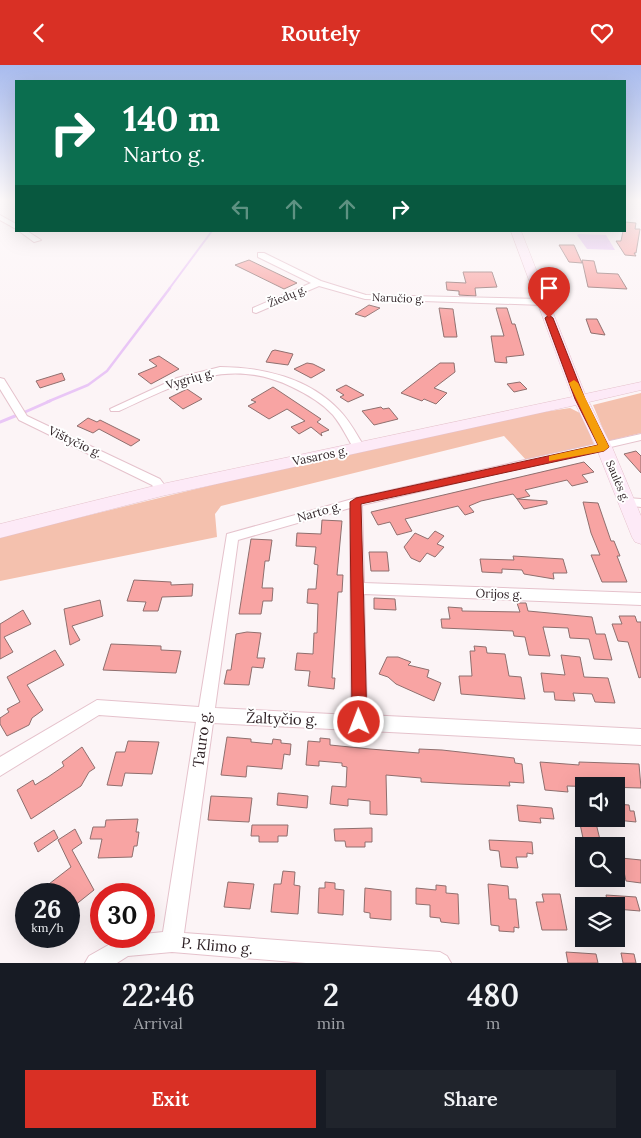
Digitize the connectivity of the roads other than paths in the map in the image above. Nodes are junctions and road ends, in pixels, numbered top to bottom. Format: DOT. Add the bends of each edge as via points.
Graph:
graph roads {
  1 [pos="520,241"];
  2 [pos="261,255"];
  3 [pos="318,283"];
  4 [pos="543,302"];
  5 [pos="256,309"];
  6 [pos="0,381"];
  7 [pos="641,386"];
  8 [pos="580,399"];
  9 [pos="115,409"];
  10 [pos="641,437"];
  11 [pos="604,447"];
  12 [pos="359,448"];
  13 [pos="162,490"];
  14 [pos="356,502"];
  15 [pos="634,502"];
  16 [pos="0,531"];
  17 [pos="232,537"];
  18 [pos="641,537"];
  19 [pos="357,589"];
  20 [pos="641,599"];
  21 [pos="205,715"];
  22 [pos="359,722"];
  23 [pos="641,737"];
  24 [pos="0,767"];
  25 [pos="172,942"];
  26 [pos="316,958"];
  27 [pos="96,963"];
  28 [pos="440,963"];
  1 -- 4 [label="main road, Saulės g."];
  2 -- 3 [label="street, Naručio g."];
  3 -- 4 [label="street, Naručio g." via="365,297"];
  3 -- 5 [label="street, Žiedų g."];
  4 -- 8 [label="main road, Saulės g."];
  6 -- 13 [label="street, Vištyčio g." via="23,418 156,482"];
  7 -- 8 [label="main road, Vasaros g."];
  8 -- 11 [label="main road, Saulės g."];
  8 -- 12 [label="main road, Vasaros g."];
  9 -- 12 [label="street, Vygrių g." via="190,377 222,370 246,370 284,380 321,400 342,419"];
  10 -- 11 [label="street, Narto g."];
  11 -- 14 [label="street, Narto g."];
  11 -- 15 [label="main road, Saulės g."];
  12 -- 13 [label="main road, Vasaros g."];
  13 -- 16 [label="main road, Vasaros g."];
  14 -- 17 [label="street, Narto g."];
  14 -- 19 [label="street"];
  15 -- 18 [label="main road, Saulės g."];
  17 -- 21 [label="street, Tauro g."];
  19 -- 20 [label="street, Orijos g."];
  19 -- 22 [label="street"];
  21 -- 22 [label="street, Žaltyčio g."];
  21 -- 24 [label="street, Žaltyčio g." via="98,707"];
  21 -- 25 [label="street, Tauro g."];
  22 -- 23 [label="street, Žaltyčio g."];
  25 -- 26 [label="street, P. Klimo g."];
  25 -- 27 [label="street, P. Klimo g." via="126,946"];
  26 -- 28 [label="street, P. Klimo g."];
}
